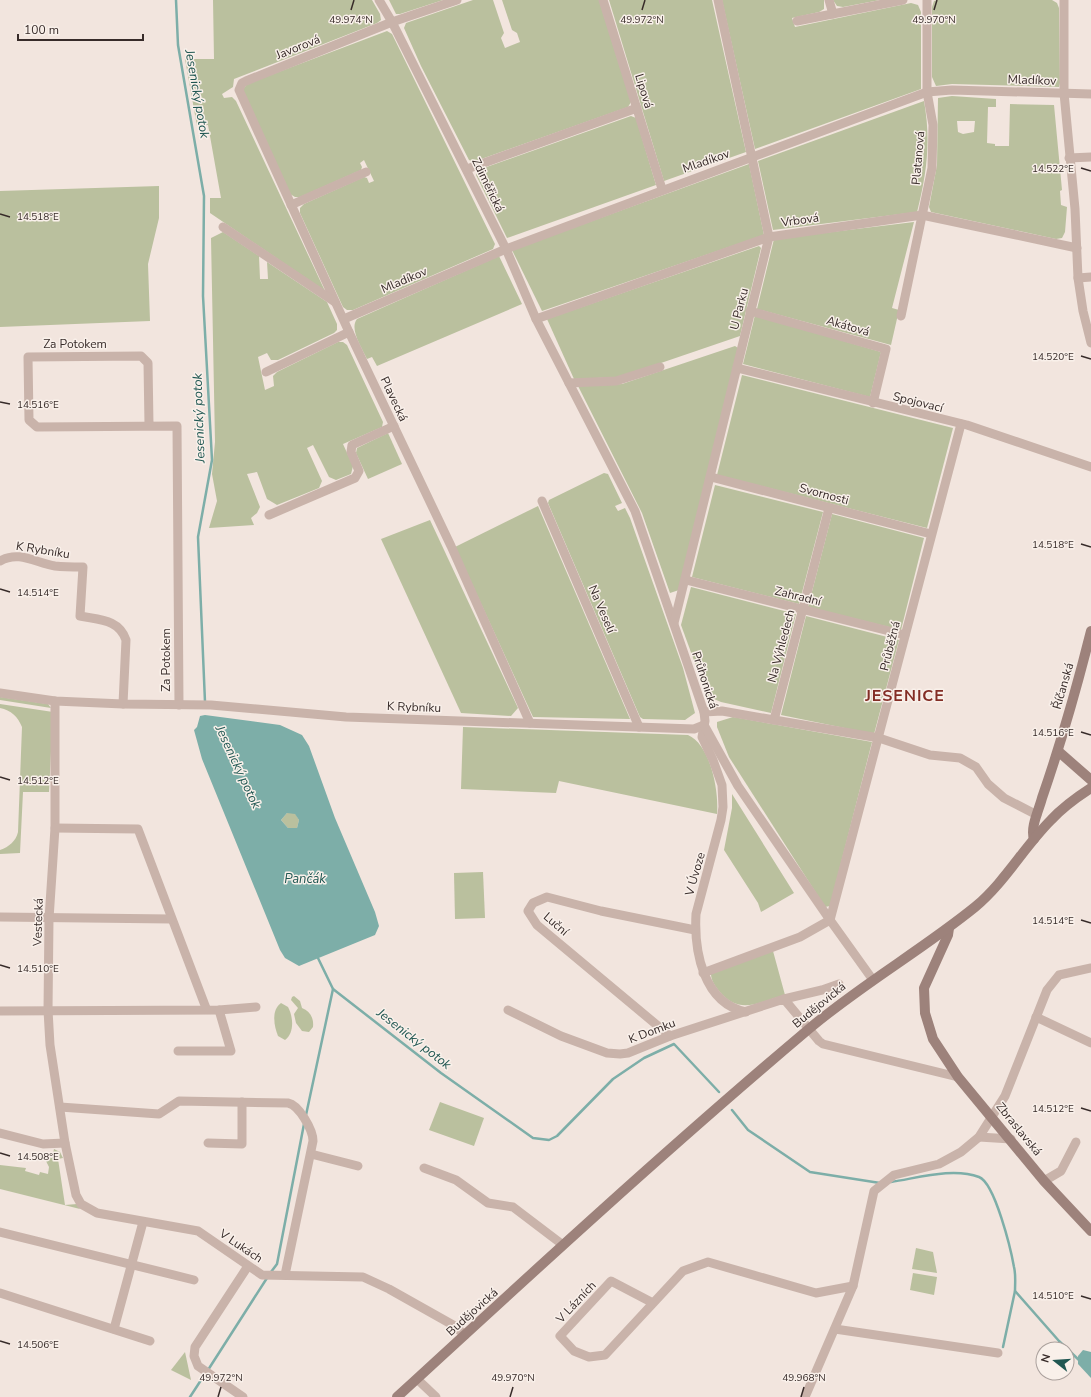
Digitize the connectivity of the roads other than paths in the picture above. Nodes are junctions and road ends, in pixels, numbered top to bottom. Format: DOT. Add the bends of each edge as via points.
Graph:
graph roads {
  1 [pos="379,0"];
  2 [pos="458,0"];
  3 [pos="604,0"];
  4 [pos="718,0"];
  5 [pos="829,0"];
  6 [pos="903,0"];
  7 [pos="927,0"];
  8 [pos="1064,0"];
  9 [pos="832,14"];
  10 [pos="797,21"];
  11 [pos="392,22"];
  12 [pos="240,86"];
  13 [pos="927,92"];
  14 [pos="1064,93"];
  15 [pos="1091,94"];
  16 [pos="637,108"];
  17 [pos="1091,157"];
  18 [pos="752,158"];
  19 [pos="1069,158"];
  20 [pos="467,168"];
  21 [pos="366,172"];
  22 [pos="662,190"];
  23 [pos="291,205"];
  24 [pos="922,215"];
  25 [pos="223,227"];
  26 [pos="769,237"];
  27 [pos="1078,248"];
  28 [pos="506,249"];
  29 [pos="1091,277"];
  30 [pos="1078,278"];
  31 [pos="336,303"];
  32 [pos="750,311"];
  33 [pos="901,316"];
  34 [pos="344,319"];
  35 [pos="536,319"];
  36 [pos="349,332"];
  37 [pos="1091,343"];
  38 [pos="660,367"];
  39 [pos="736,368"];
  40 [pos="266,372"];
  41 [pos="569,383"];
  42 [pos="873,403"];
  43 [pos="960,424"];
  44 [pos="150,425"];
  45 [pos="394,426"];
  46 [pos="1091,467"];
  47 [pos="711,477"];
  48 [pos="542,501"];
  49 [pos="829,508"];
  50 [pos="269,515"];
  51 [pos="931,534"];
  52 [pos="0,561"];
  53 [pos="686,580"];
  54 [pos="803,610"];
  55 [pos="674,623"];
  56 [pos="1091,631"];
  57 [pos="905,635"];
  58 [pos="0,693"];
  59 [pos="55,701"];
  60 [pos="124,704"];
  61 [pos="179,705"];
  62 [pos="704,712"];
  63 [pos="774,720"];
  64 [pos="530,723"];
  65 [pos="704,725"];
  66 [pos="639,727"];
  67 [pos="879,738"];
  68 [pos="1058,751"];
  69 [pos="1091,780"];
  70 [pos="1091,788"];
  71 [pos="1037,815"];
  72 [pos="55,828"];
  73 [pos="1034,839"];
  74 [pos="0,917"];
  75 [pos="49,919"];
  76 [pos="171,919"];
  77 [pos="830,920"];
  78 [pos="949,928"];
  79 [pos="695,930"];
  80 [pos="1091,968"];
  81 [pos="703,973"];
  82 [pos="874,980"];
  83 [pos="839,984"];
  84 [pos="784,999"];
  85 [pos="256,1007"];
  86 [pos="206,1008"];
  87 [pos="48,1010"];
  88 [pos="219,1010"];
  89 [pos="508,1010"];
  90 [pos="0,1011"];
  91 [pos="746,1012"];
  92 [pos="1036,1017"];
  93 [pos="810,1028"];
  94 [pos="670,1036"];
  95 [pos="1091,1043"];
  96 [pos="178,1051"];
  97 [pos="958,1077"];
  98 [pos="242,1102"];
  99 [pos="60,1107"];
  100 [pos="992,1116"];
  101 [pos="0,1133"];
  102 [pos="979,1137"];
  103 [pos="1010,1139"];
  104 [pos="1076,1142"];
  105 [pos="64,1143"];
  106 [pos="208,1143"];
  107 [pos="311,1154"];
  108 [pos="358,1166"];
  109 [pos="424,1168"];
  110 [pos="1044,1181"];
  111 [pos="143,1222"];
  112 [pos="1091,1231"];
  113 [pos="0,1232"];
  114 [pos="563,1245"];
  115 [pos="132,1265"];
  116 [pos="248,1266"];
  117 [pos="285,1275"];
  118 [pos="194,1280"];
  119 [pos="853,1286"];
  120 [pos="0,1293"];
  121 [pos="653,1303"];
  122 [pos="114,1328"];
  123 [pos="836,1329"];
  124 [pos="465,1335"];
  125 [pos="150,1341"];
  126 [pos="998,1353"];
  127 [pos="417,1379"];
  128 [pos="243,1397"];
  129 [pos="397,1397"];
  130 [pos="436,1397"];
  131 [pos="805,1397"];
  1 -- 11 [label="street, Zdiměřická"];
  2 -- 11 [label="street, Javorová"];
  3 -- 16 [label="street, Lipová"];
  4 -- 18 [label="street, U Parku"];
  5 -- 9 [label="street"];
  6 -- 9 [label="street"];
  7 -- 13 [label="street, Platanová"];
  8 -- 14 [label="street"];
  9 -- 10 [label="street"];
  11 -- 12 [label="street, Javorová" via="246,81"];
  11 -- 20 [label="street, Zdiměřická"];
  12 -- 23 [label="street, Plavecká" via="240,95"];
  13 -- 14 [label="street, Mladíkov" via="952,90"];
  13 -- 18 [label="street, Mladíkov"];
  13 -- 24 [label="street, Platanová" via="933,132 932,168"];
  14 -- 15 [label="street, Mladíkov"];
  14 -- 19 [label="street"];
  16 -- 20 [label="street"];
  16 -- 22 [label="street, Lipová"];
  17 -- 19 [label="street"];
  18 -- 22 [label="street, Mladíkov"];
  18 -- 26 [label="street, U Parku"];
  19 -- 27 [label="street"];
  20 -- 28 [label="street, Zdiměřická"];
  21 -- 23 [label="street"];
  22 -- 28 [label="street, Mladíkov"];
  23 -- 31 [label="street, Plavecká"];
  24 -- 26 [label="street, Vrbová"];
  24 -- 27 [label="street, Vrbová"];
  24 -- 33 [label="street, Platanová"];
  25 -- 31 [label="street"];
  26 -- 32 [label="street, U Parku"];
  26 -- 35 [label="street, Vrbová"];
  27 -- 30 [label="street"];
  28 -- 34 [label="street, Mladíkov"];
  28 -- 35 [label="street, Zdiměřická"];
  29 -- 30 [label="street"];
  30 -- 37 [label="street"];
  31 -- 34 [label="street, Plavecká"];
  32 -- 39 [label="street, U Parku"];
  32 -- 42 [label="street, Akátová" via="886,349"];
  34 -- 36 [label="street, Plavecká"];
  35 -- 41 [label="street, Zdiměřická"];
  36 -- 40 [label="street"];
  36 -- 45 [label="street, Plavecká"];
  38 -- 41 [label="street" via="616,381"];
  39 -- 42 [label="street, Spojovací"];
  39 -- 47 [label="street, U Parku"];
  41 -- 55 [label="street, Průhonická" via="635,512"];
  42 -- 43 [label="street, Spojovací"];
  43 -- 46 [label="street, Spojovací"];
  43 -- 51 [label="street, Průběžná"];
  44 -- 44 [label="street, Za Potokem" via="148,363 141,356 28,356 29,420 37,427"];
  44 -- 61 [label="street, Za Potokem" via="177,426"];
  45 -- 50 [label="street" via="352,445 351,452 359,471 355,478"];
  45 -- 64 [label="street, Plavecká"];
  47 -- 49 [label="street, Svornosti"];
  47 -- 53 [label="street, U Parku"];
  48 -- 66 [label="street, Na Veselí"];
  49 -- 51 [label="street, Svornosti"];
  49 -- 54 [label="street, Na Výhledech"];
  51 -- 57 [label="street, Průběžná"];
  52 -- 60 [label="street, K Rybníku" via="8,556 54,566 83,567 80,616 114,623 123,631 126,640"];
  53 -- 54 [label="street, Zahradní"];
  53 -- 55 [label="street, U Parku"];
  54 -- 57 [label="street, Zahradní"];
  54 -- 63 [label="street, Na Výhledech"];
  55 -- 62 [label="street, Průhonická"];
  56 -- 68 [label="main road, Říčanská"];
  57 -- 67 [label="street, Průběžná"];
  58 -- 59 [label="street, K Rybníku"];
  59 -- 60 [label="street, K Rybníku"];
  59 -- 72 [label="street, Vestecká"];
  60 -- 61 [label="street, K Rybníku"];
  61 -- 64 [label="street, K Rybníku" via="211,705 346,717"];
  62 -- 63 [label="street" via="722,711"];
  62 -- 65 [label="street, Průhonická"];
  63 -- 67 [label="street"];
  64 -- 66 [label="street, K Rybníku"];
  65 -- 66 [label="street, K Rybníku" via="694,729"];
  65 -- 77 [label="street, Průhonická" via="738,786"];
  65 -- 79 [label="street, V Úvoze" via="702,738 719,776 723,807 718,835 696,914"];
  67 -- 71 [label="street" via="930,755 960,758 976,767 988,784 1004,798"];
  67 -- 77 [label="street, Průběžná"];
  68 -- 69 [label="main road"];
  68 -- 71 [label="main road, Říčanská"];
  70 -- 73 [label="main road, Budějovická" via="1050,820"];
  71 -- 73 [label="main road, Říčanská"];
  72 -- 75 [label="street, Vestecká"];
  72 -- 76 [label="street" via="138,830"];
  73 -- 78 [label="main road, Budějovická" via="992,892"];
  74 -- 75 [label="street"];
  75 -- 76 [label="street"];
  75 -- 87 [label="street, Vestecká"];
  76 -- 86 [label="street"];
  77 -- 81 [label="street" via="800,937"];
  77 -- 82 [label="street, Průhonická"];
  78 -- 82 [label="main road, Budějovická"];
  78 -- 97 [label="main road, Zbraslavská" via="924,988 925,1013 933,1039"];
  79 -- 81 [label="street, V Úvoze" via="697,952"];
  79 -- 94 [label="street, Luční" via="546,897 533,903 528,911 536,925"];
  80 -- 92 [label="street" via="1059,974 1046,990"];
  81 -- 91 [label="street, V Úvoze" via="723,1001 733,1008"];
  82 -- 93 [label="main road, Budějovická"];
  83 -- 84 [label="street, K Domku"];
  84 -- 91 [label="street, K Domku"];
  84 -- 93 [label="street"];
  85 -- 88 [label="street"];
  86 -- 87 [label="street"];
  86 -- 88 [label="street"];
  87 -- 90 [label="street"];
  87 -- 99 [label="street, Vestecká" via="50,1045"];
  88 -- 96 [label="street" via="232,1051"];
  89 -- 94 [label="street, K Domku" via="561,1036 614,1054 628,1053"];
  91 -- 94 [label="street, K Domku"];
  92 -- 95 [label="street"];
  92 -- 100 [label="street" via="1004,1096"];
  93 -- 97 [label="street" via="823,1044"];
  93 -- 114 [label="main road, Budějovická"];
  97 -- 100 [label="main road, Zbraslavská"];
  98 -- 99 [label="street" via="179,1101 159,1114"];
  98 -- 106 [label="street" via="242,1144"];
  98 -- 107 [label="street" via="293,1104 313,1134"];
  99 -- 105 [label="street, Vestecká"];
  100 -- 102 [label="street"];
  100 -- 103 [label="main road, Zbraslavská"];
  101 -- 105 [label="street" via="43,1144"];
  102 -- 103 [label="street"];
  102 -- 119 [label="street" via="961,1152 939,1164 894,1176 874,1190"];
  103 -- 110 [label="main road, Zbraslavská"];
  104 -- 110 [label="street" via="1061,1171"];
  105 -- 111 [label="street, V Lukách" via="76,1195 81,1204 97,1213"];
  107 -- 108 [label="street"];
  107 -- 117 [label="street"];
  109 -- 114 [label="street" via="456,1180 488,1203 513,1207"];
  110 -- 112 [label="main road, Zbraslavská"];
  111 -- 115 [label="street"];
  111 -- 116 [label="street, V Lukách" via="198,1231"];
  113 -- 115 [label="street"];
  114 -- 124 [label="main road, Budějovická"];
  115 -- 118 [label="street"];
  115 -- 122 [label="street"];
  116 -- 117 [label="street, V Lukách" via="262,1275"];
  116 -- 128 [label="street" via="195,1346 194,1356 198,1366"];
  117 -- 124 [label="street, V Lukách" via="363,1277 453,1324"];
  119 -- 121 [label="street, V Lázních" via="816,1293 708,1262 683,1270"];
  119 -- 123 [label="street"];
  120 -- 122 [label="street"];
  121 -- 121 [label="street, V Lázních" via="611,1281 560,1336 574,1351 590,1357 605,1355"];
  122 -- 125 [label="street"];
  123 -- 126 [label="street"];
  123 -- 131 [label="street"];
  124 -- 127 [label="main road, Budějovická"];
  127 -- 129 [label="main road, Budějovická"];
  127 -- 130 [label="street"];
}
